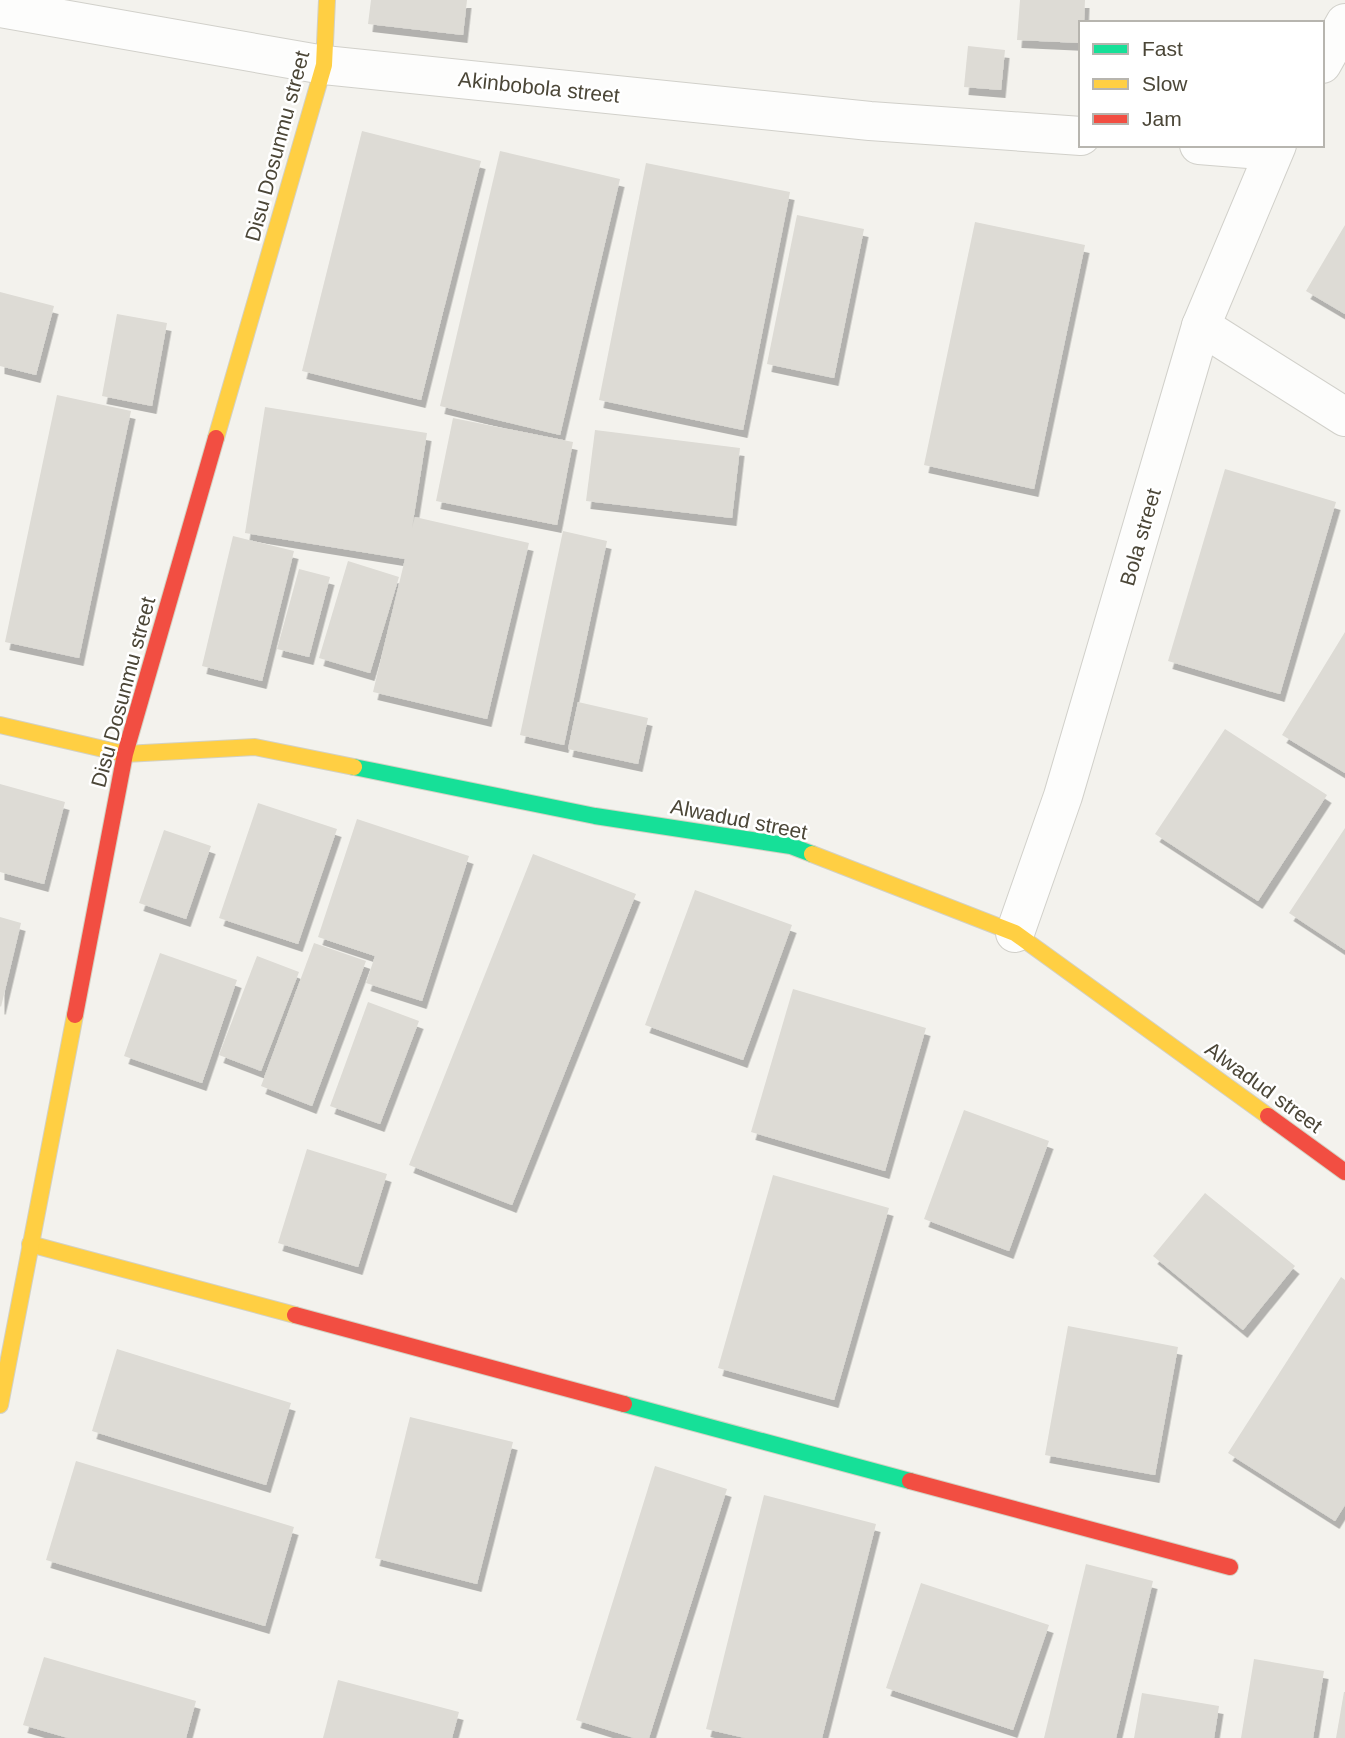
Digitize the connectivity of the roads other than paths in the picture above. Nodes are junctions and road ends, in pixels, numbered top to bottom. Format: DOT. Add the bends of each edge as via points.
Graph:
graph roads {
  1 [pos="327,0"];
  2 [pos="0,8"];
  3 [pos="1345,23"];
  4 [pos="1324,60"];
  5 [pos="324,65"];
  6 [pos="1079,136"];
  7 [pos="1250,147"];
  8 [pos="1275,148"];
  9 [pos="1201,327"];
  10 [pos="1345,417"];
  11 [pos="0,725"];
  12 [pos="125,754"];
  13 [pos="1015,933"];
  14 [pos="1345,1172"];
  15 [pos="30,1244"];
  16 [pos="0,1405"];
  17 [pos="1230,1567"];
  1 -- 5 [label="street, Disu Dosunmu street"];
  2 -- 5 [label="street, Akinbobola street"];
  3 -- 4 [label="street"];
  5 -- 6 [label="street, Akinbobola street" via="870,121"];
  5 -- 12 [label="street, Disu Dosunmu street"];
  7 -- 8 [label="street"];
  8 -- 9 [label="street, Bola street"];
  9 -- 10 [label="street"];
  9 -- 13 [label="street, Bola street" via="1063,796"];
  11 -- 12 [label="street, Alwadud street"];
  12 -- 13 [label="street, Alwadud street" via="256,747 595,816 791,846"];
  12 -- 15 [label="street, Disu Dosunmu street"];
  13 -- 14 [label="street, Alwadud street"];
  15 -- 16 [label="street, Disu Dosunmu street"];
  15 -- 17 [label="street"];
}
